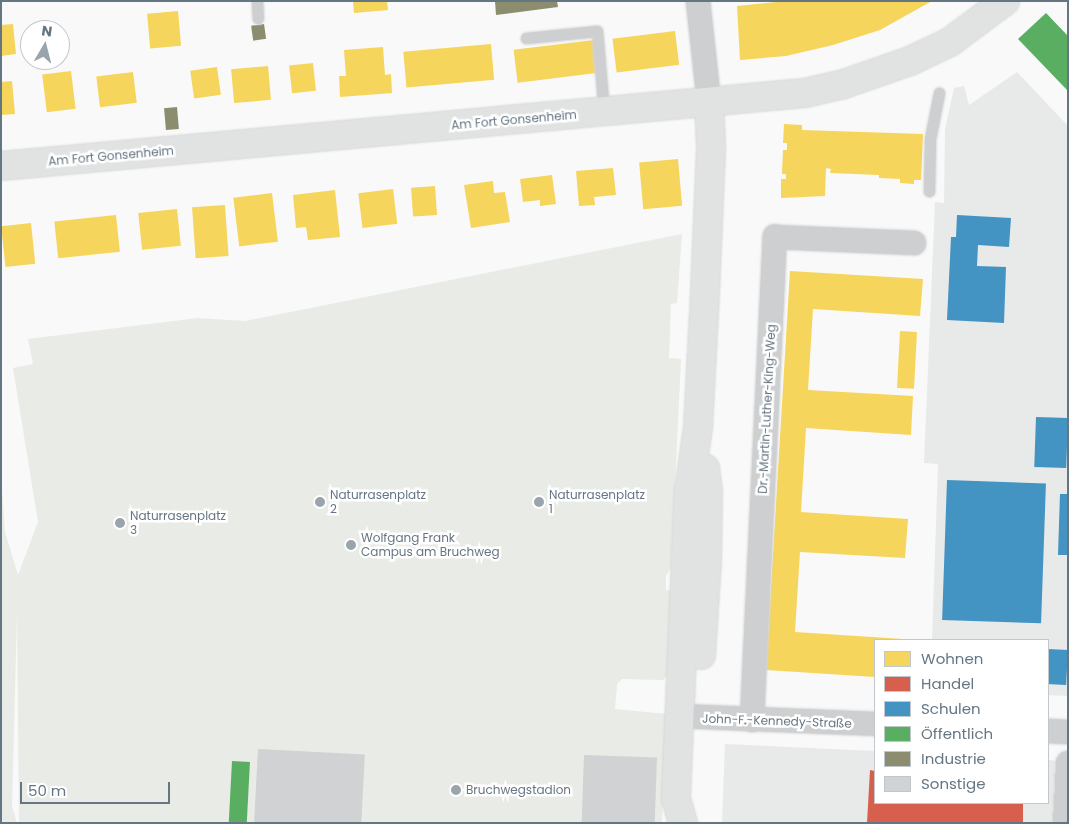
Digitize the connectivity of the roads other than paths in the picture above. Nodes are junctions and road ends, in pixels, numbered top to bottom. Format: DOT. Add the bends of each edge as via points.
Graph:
graph roads {
  1 [pos="257,1"];
  2 [pos="698,1"];
  3 [pos="1005,1"];
  4 [pos="258,18"];
  5 [pos="526,38"];
  6 [pos="939,93"];
  7 [pos="709,103"];
  8 [pos="604,112"];
  9 [pos="1,166"];
  10 [pos="929,190"];
  11 [pos="914,243"];
  12 [pos="688,717"];
  13 [pos="752,720"];
  14 [pos="874,724"];
  15 [pos="1049,731"];
  16 [pos="1068,732"];
  17 [pos="1068,763"];
  18 [pos="683,823"];
  19 [pos="690,823"];
  20 [pos="1065,823"];
  1 -- 4 [label="lane"];
  2 -- 7 [label="street"];
  3 -- 7 [label="street, Am Fort Gonsenheim" via="950,42 874,75 805,93"];
  5 -- 8 [label="lane" via="596,31"];
  6 -- 10 [label="lane" via="930,139"];
  7 -- 8 [label="street, Am Fort Gonsenheim"];
  7 -- 12 [label="street" via="711,146 698,428 708,492"];
  8 -- 9 [label="street, Am Fort Gonsenheim"];
  11 -- 13 [label="street, Dr.-Martin-Luther-King-Weg" via="775,237"];
  12 -- 13 [label="street, John-F.-Kennedy-Straße"];
  12 -- 18 [label="street" via="676,798"];
  12 -- 19 [label="street" via="694,799"];
  13 -- 14 [label="street, John-F.-Kennedy-Straße"];
  15 -- 16 [label="street"];
  17 -- 20 [label="street"];
}
